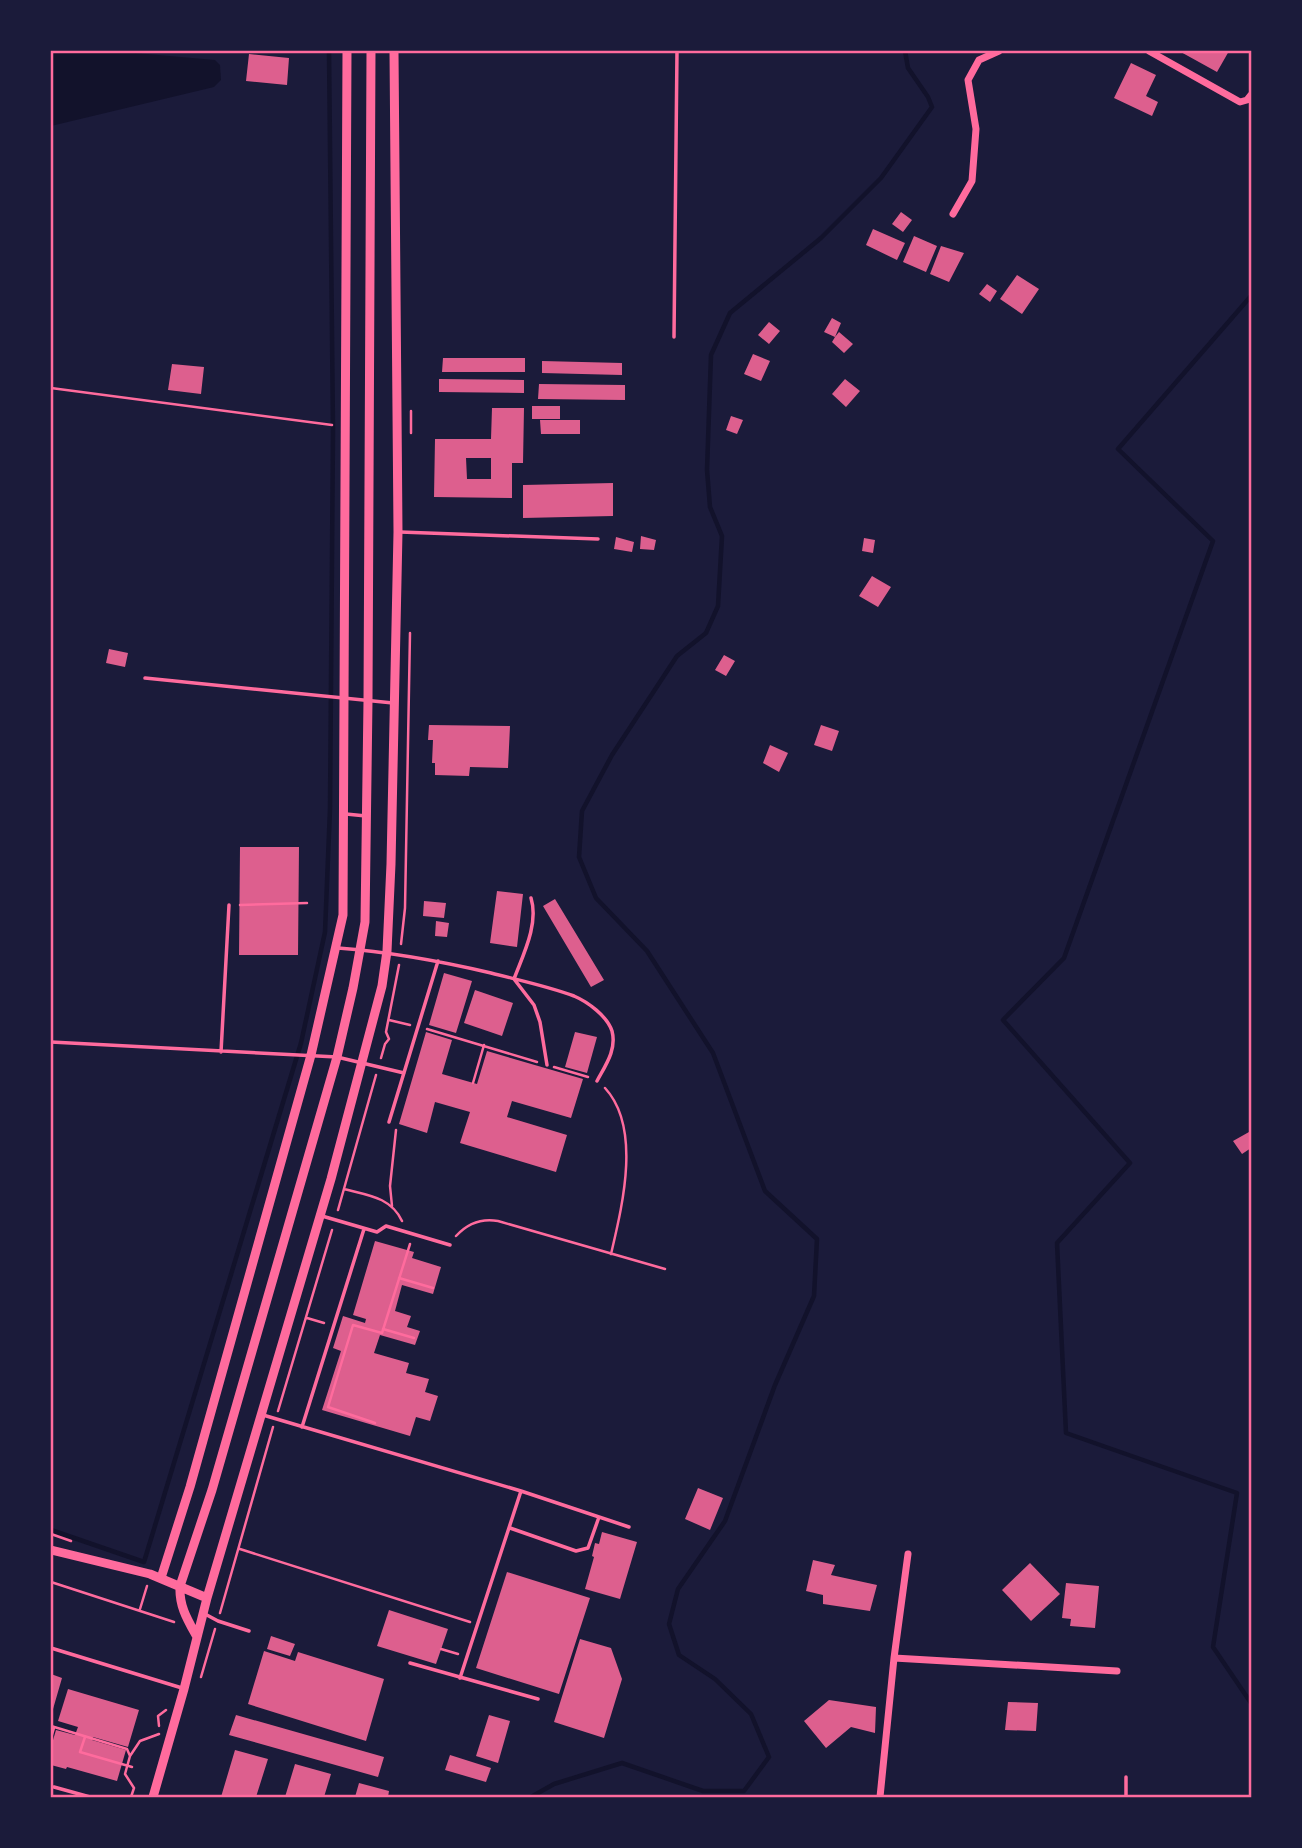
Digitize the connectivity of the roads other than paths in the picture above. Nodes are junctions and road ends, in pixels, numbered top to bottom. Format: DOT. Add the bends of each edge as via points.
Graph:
graph roads {
  1 [pos="347,51"];
  2 [pos="370,51"];
  3 [pos="394,51"];
  4 [pos="677,51"];
  5 [pos="999,51"];
  6 [pos="1149,51"];
  7 [pos="1251,95"];
  8 [pos="953,214"];
  9 [pos="674,337"];
  10 [pos="398,532"];
  11 [pos="598,539"];
  12 [pos="145,678"];
  13 [pos="340,699"];
  14 [pos="368,701"];
  15 [pos="395,703"];
  16 [pos="344,814"];
  17 [pos="367,816"];
  18 [pos="531,898"];
  19 [pos="229,905"];
  20 [pos="336,948"];
  21 [pos="361,950"];
  22 [pos="387,951"];
  23 [pos="438,961"];
  24 [pos="514,979"];
  25 [pos="51,1042"];
  26 [pos="221,1052"];
  27 [pos="310,1055"];
  28 [pos="337,1057"];
  29 [pos="364,1062"];
  30 [pos="547,1065"];
  31 [pos="404,1073"];
  32 [pos="597,1081"];
  33 [pos="389,1122"];
  34 [pos="320,1216"];
  35 [pos="364,1229"];
  36 [pos="450,1245"];
  37 [pos="263,1415"];
  38 [pos="302,1427"];
  39 [pos="521,1491"];
  40 [pos="599,1517"];
  41 [pos="629,1527"];
  42 [pos="510,1528"];
  43 [pos="51,1550"];
  44 [pos="908,1554"];
  45 [pos="161,1578"];
  46 [pos="180,1586"];
  47 [pos="207,1598"];
  48 [pos="204,1613"];
  49 [pos="248,1631"];
  50 [pos="197,1637"];
  51 [pos="51,1648"];
  52 [pos="894,1658"];
  53 [pos="410,1663"];
  54 [pos="1117,1671"];
  55 [pos="460,1678"];
  56 [pos="184,1689"];
  57 [pos="538,1699"];
  58 [pos="1126,1777"];
  59 [pos="54,1787"];
  60 [pos="90,1797"];
  61 [pos="154,1797"];
  62 [pos="880,1797"];
  63 [pos="1126,1797"];
  1 -- 13 [label="street"];
  2 -- 14 [label="street"];
  3 -- 10 [label="street"];
  4 -- 9 [label="lane"];
  5 -- 8 [label="street" via="979,61 968,80 976,129 972,181"];
  6 -- 7 [label="street" via="1240,102"];
  10 -- 11 [label="lane"];
  10 -- 15 [label="street"];
  12 -- 13 [label="lane"];
  13 -- 14 [label="lane"];
  13 -- 16 [label="street"];
  14 -- 15 [label="lane"];
  14 -- 17 [label="street"];
  15 -- 22 [label="street"];
  16 -- 17 [label="lane"];
  16 -- 20 [label="street" via="342,915"];
  17 -- 21 [label="street"];
  18 -- 24 [label="lane" via="529,940"];
  19 -- 26 [label="lane"];
  20 -- 21 [label="lane"];
  20 -- 27 [label="street"];
  21 -- 22 [label="lane"];
  21 -- 28 [label="street"];
  22 -- 23 [label="lane"];
  22 -- 29 [label="street"];
  23 -- 24 [label="lane"];
  23 -- 31 [label="lane"];
  24 -- 30 [label="lane" via="534,1005"];
  24 -- 32 [label="lane" via="575,997 606,1020 613,1048"];
  25 -- 26 [label="lane"];
  26 -- 27 [label="lane"];
  27 -- 28 [label="lane"];
  27 -- 45 [label="street"];
  28 -- 29 [label="lane"];
  28 -- 46 [label="street"];
  29 -- 31 [label="lane"];
  29 -- 34 [label="street"];
  31 -- 33 [label="lane"];
  34 -- 35 [label="lane"];
  34 -- 37 [label="street"];
  35 -- 36 [label="lane" via="377,1232 386,1226"];
  35 -- 38 [label="lane"];
  37 -- 38 [label="lane"];
  37 -- 47 [label="street"];
  38 -- 39 [label="lane"];
  39 -- 40 [label="lane"];
  39 -- 42 [label="lane"];
  40 -- 41 [label="lane"];
  40 -- 42 [label="lane" via="588,1548 576,1551"];
  42 -- 55 [label="lane"];
  43 -- 45 [label="street"];
  44 -- 52 [label="street"];
  45 -- 46 [label="street"];
  46 -- 47 [label="street"];
  46 -- 50 [label="street" via="183,1613"];
  47 -- 48 [label="street"];
  48 -- 49 [label="lane"];
  48 -- 50 [label="street"];
  50 -- 56 [label="street"];
  51 -- 56 [label="lane"];
  52 -- 54 [label="street"];
  52 -- 62 [label="street"];
  53 -- 55 [label="lane"];
  55 -- 57 [label="lane"];
  56 -- 61 [label="street"];
  58 -- 63 [label="lane"];
  59 -- 60 [label="lane"];
}
